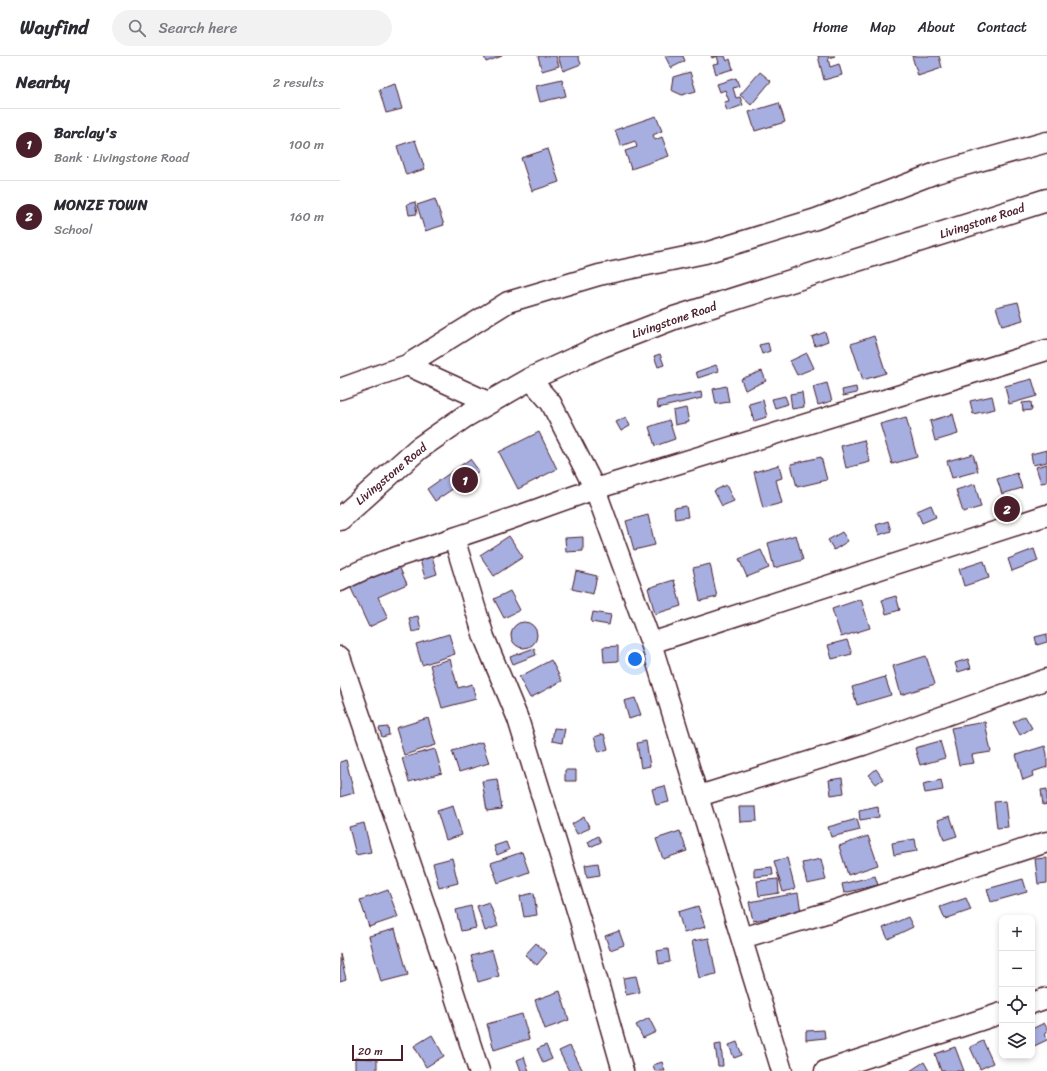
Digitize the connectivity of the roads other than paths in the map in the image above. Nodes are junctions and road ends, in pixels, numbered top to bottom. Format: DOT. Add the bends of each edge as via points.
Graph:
graph roads {
  1 [pos="1047,142"];
  2 [pos="1047,200"];
  3 [pos="1047,350"];
  4 [pos="407,365"];
  5 [pos="530,379"];
  6 [pos="340,389"];
  7 [pos="488,402"];
  8 [pos="595,488"];
  9 [pos="1047,515"];
  10 [pos="340,519"];
  11 [pos="454,538"];
  12 [pos="340,581"];
  13 [pos="651,643"];
  14 [pos="340,657"];
  15 [pos="1047,679"];
  16 [pos="699,796"];
  17 [pos="1047,842"];
  18 [pos="742,938"];
  19 [pos="1047,998"];
  20 [pos="1035,1002"];
  21 [pos="999,1014"];
  22 [pos="479,1071"];
  23 [pos="623,1071"];
  24 [pos="782,1071"];
  25 [pos="825,1071"];
  1 -- 4 [label="street" via="936,173 816,219 705,253 599,275 508,302"];
  2 -- 5 [label="highway, Livingstone Road" via="674,318 602,346"];
  3 -- 8 [label="street"];
  4 -- 6 [label="street"];
  4 -- 7 [label="street"];
  5 -- 7 [label="highway, Livingstone Road"];
  5 -- 8 [label="street" via="551,403"];
  7 -- 10 [label="highway, Livingstone Road" via="418,449"];
  8 -- 11 [label="street"];
  8 -- 13 [label="street"];
  9 -- 13 [label="street"];
  11 -- 12 [label="street" via="393,557"];
  11 -- 23 [label="street" via="484,637 518,719"];
  13 -- 16 [label="street"];
  14 -- 22 [label="street" via="444,959"];
  15 -- 16 [label="street" via="863,745"];
  16 -- 18 [label="street"];
  17 -- 18 [label="street"];
  18 -- 24 [label="street"];
  19 -- 20 [label="street"];
  21 -- 25 [label="street"];
}
